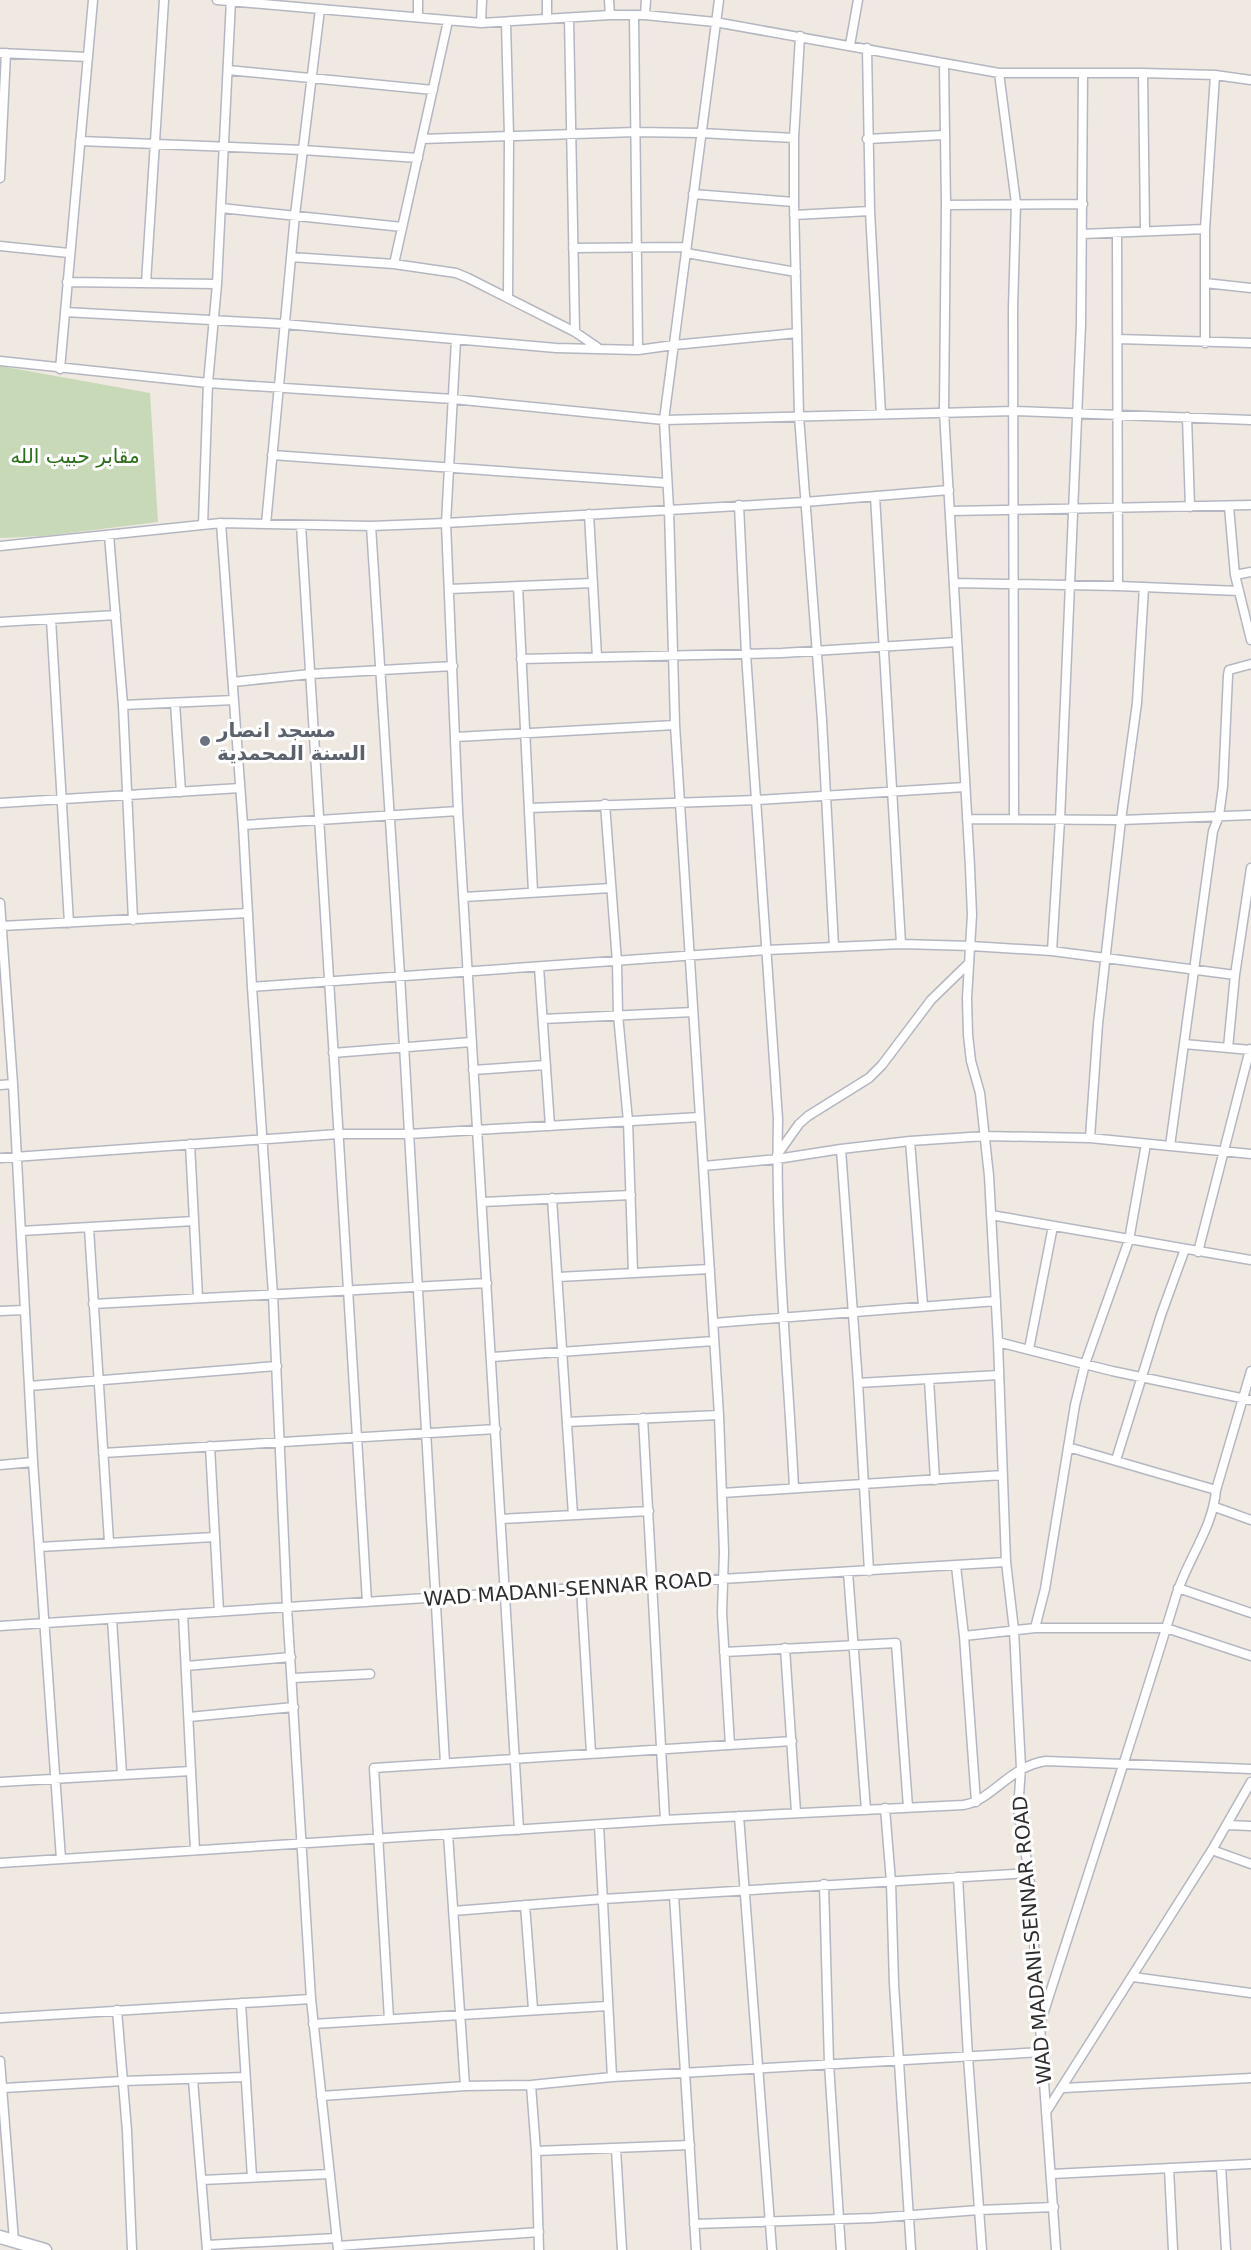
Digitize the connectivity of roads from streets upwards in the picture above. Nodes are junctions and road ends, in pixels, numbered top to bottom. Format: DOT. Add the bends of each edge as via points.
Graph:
graph roads {
  1 [pos="93,0"];
  2 [pos="164,0"];
  3 [pos="217,0"];
  4 [pos="418,0"];
  5 [pos="483,0"];
  6 [pos="547,0"];
  7 [pos="609,0"];
  8 [pos="646,0"];
  9 [pos="719,0"];
  10 [pos="858,0"];
  11 [pos="231,1"];
  12 [pos="320,9"];
  13 [pos="610,15"];
  14 [pos="634,15"];
  15 [pos="645,15"];
  16 [pos="418,17"];
  17 [pos="569,18"];
  18 [pos="548,20"];
  19 [pos="448,21"];
  20 [pos="506,22"];
  21 [pos="716,22"];
  22 [pos="481,23"];
  23 [pos="800,36"];
  24 [pos="850,45"];
  25 [pos="867,48"];
  26 [pos="3,53"];
  27 [pos="88,57"];
  28 [pos="944,64"];
  29 [pos="228,70"];
  30 [pos="999,72"];
  31 [pos="1143,73"];
  32 [pos="1083,74"];
  33 [pos="1215,75"];
  34 [pos="312,79"];
  35 [pos="1251,80"];
  36 [pos="433,90"];
  37 [pos="635,132"];
  38 [pos="701,133"];
  39 [pos="571,135"];
  40 [pos="944,135"];
  41 [pos="508,136"];
  42 [pos="794,138"];
  43 [pos="422,139"];
  44 [pos="867,139"];
  45 [pos="80,141"];
  46 [pos="155,144"];
  47 [pos="224,146"];
  48 [pos="303,150"];
  49 [pos="417,158"];
  50 [pos="0,178"];
  51 [pos="693,194"];
  52 [pos="794,202"];
  53 [pos="1016,203"];
  54 [pos="1083,204"];
  55 [pos="946,205"];
  56 [pos="221,208"];
  57 [pos="870,211"];
  58 [pos="295,215"];
  59 [pos="794,215"];
  60 [pos="402,227"];
  61 [pos="1205,229"];
  62 [pos="1146,230"];
  63 [pos="1117,233"];
  64 [pos="1082,234"];
  65 [pos="0,246"];
  66 [pos="573,248"];
  67 [pos="637,248"];
  68 [pos="686,250"];
  69 [pos="69,253"];
  70 [pos="291,257"];
  71 [pos="394,264"];
  72 [pos="796,272"];
  73 [pos="67,282"];
  74 [pos="146,283"];
  75 [pos="1205,283"];
  76 [pos="217,284"];
  77 [pos="1251,288"];
  78 [pos="508,297"];
  79 [pos="65,312"];
  80 [pos="214,321"];
  81 [pos="284,324"];
  82 [pos="575,332"];
  83 [pos="797,333"];
  84 [pos="1118,339"];
  85 [pos="456,340"];
  86 [pos="1205,343"];
  87 [pos="1251,343"];
  88 [pos="674,345"];
  89 [pos="597,348"];
  90 [pos="638,350"];
  91 [pos="0,362"];
  92 [pos="60,369"];
  93 [pos="208,382"];
  94 [pos="277,387"];
  95 [pos="453,399"];
  96 [pos="944,411"];
  97 [pos="1014,411"];
  98 [pos="1077,412"];
  99 [pos="881,414"];
  100 [pos="1119,414"];
  101 [pos="799,416"];
  102 [pos="1187,417"];
  103 [pos="664,420"];
  104 [pos="1251,420"];
  105 [pos="272,455"];
  106 [pos="449,466"];
  107 [pos="667,483"];
  108 [pos="949,490"];
  109 [pos="875,496"];
  110 [pos="805,501"];
  111 [pos="739,505"];
  112 [pos="1251,506"];
  113 [pos="1190,507"];
  114 [pos="1229,507"];
  115 [pos="669,509"];
  116 [pos="1118,509"];
  117 [pos="1074,510"];
  118 [pos="951,511"];
  119 [pos="1013,511"];
  120 [pos="588,514"];
  121 [pos="446,523"];
  122 [pos="221,524"];
  123 [pos="266,524"];
  124 [pos="203,525"];
  125 [pos="301,525"];
  126 [pos="371,526"];
  127 [pos="109,535"];
  128 [pos="0,546"];
  129 [pos="1251,572"];
  130 [pos="1235,574"];
  131 [pos="593,583"];
  132 [pos="955,583"];
  133 [pos="1014,584"];
  134 [pos="1070,585"];
  135 [pos="518,586"];
  136 [pos="1118,586"];
  137 [pos="1144,587"];
  138 [pos="449,588"];
  139 [pos="1239,591"];
  140 [pos="116,615"];
  141 [pos="51,619"];
  142 [pos="0,622"];
  143 [pos="1251,640"];
  144 [pos="957,642"];
  145 [pos="882,646"];
  146 [pos="817,651"];
  147 [pos="673,654"];
  148 [pos="746,654"];
  149 [pos="597,657"];
  150 [pos="522,659"];
  151 [pos="1251,664"];
  152 [pos="453,666"];
  153 [pos="380,670"];
  154 [pos="311,674"];
  155 [pos="233,682"];
  156 [pos="234,700"];
  157 [pos="175,703"];
  158 [pos="123,705"];
  159 [pos="675,725"];
  160 [pos="525,734"];
  161 [pos="456,737"];
  162 [pos="240,788"];
  163 [pos="964,788"];
  164 [pos="181,792"];
  165 [pos="892,793"];
  166 [pos="128,795"];
  167 [pos="826,795"];
  168 [pos="62,800"];
  169 [pos="757,800"];
  170 [pos="680,801"];
  171 [pos="0,803"];
  172 [pos="605,804"];
  173 [pos="529,808"];
  174 [pos="458,811"];
  175 [pos="1251,814"];
  176 [pos="389,815"];
  177 [pos="1218,816"];
  178 [pos="318,819"];
  179 [pos="967,819"];
  180 [pos="1014,819"];
  181 [pos="1060,820"];
  182 [pos="1121,820"];
  183 [pos="243,825"];
  184 [pos="1251,868"];
  185 [pos="611,888"];
  186 [pos="533,892"];
  187 [pos="464,897"];
  188 [pos="0,903"];
  189 [pos="248,913"];
  190 [pos="133,920"];
  191 [pos="1,922"];
  192 [pos="69,923"];
  193 [pos="902,944"];
  194 [pos="971,946"];
  195 [pos="834,947"];
  196 [pos="767,950"];
  197 [pos="1052,951"];
  198 [pos="688,957"];
  199 [pos="1106,958"];
  200 [pos="617,962"];
  201 [pos="969,963"];
  202 [pos="539,967"];
  203 [pos="1193,969"];
  204 [pos="467,970"];
  205 [pos="400,975"];
  206 [pos="1235,975"];
  207 [pos="329,982"];
  208 [pos="252,987"];
  209 [pos="693,1012"];
  210 [pos="618,1015"];
  211 [pos="543,1019"];
  212 [pos="471,1042"];
  213 [pos="1184,1044"];
  214 [pos="404,1047"];
  215 [pos="1228,1048"];
  216 [pos="1251,1049"];
  217 [pos="333,1053"];
  218 [pos="546,1065"];
  219 [pos="473,1070"];
  220 [pos="13,1084"];
  221 [pos="0,1085"];
  222 [pos="700,1117"];
  223 [pos="628,1121"];
  224 [pos="550,1126"];
  225 [pos="477,1130"];
  226 [pos="338,1134"];
  227 [pos="409,1134"];
  228 [pos="985,1136"];
  229 [pos="1090,1138"];
  230 [pos="263,1140"];
  231 [pos="910,1141"];
  232 [pos="190,1144"];
  233 [pos="1146,1144"];
  234 [pos="1170,1146"];
  235 [pos="841,1149"];
  236 [pos="1225,1152"];
  237 [pos="1251,1154"];
  238 [pos="777,1157"];
  239 [pos="0,1158"];
  240 [pos="17,1158"];
  241 [pos="704,1166"];
  242 [pos="631,1196"];
  243 [pos="552,1198"];
  244 [pos="482,1202"];
  245 [pos="991,1215"];
  246 [pos="194,1221"];
  247 [pos="1053,1226"];
  248 [pos="88,1228"];
  249 [pos="21,1231"];
  250 [pos="1129,1240"];
  251 [pos="1185,1249"];
  252 [pos="1198,1252"];
  253 [pos="1251,1260"];
  254 [pos="710,1269"];
  255 [pos="633,1272"];
  256 [pos="558,1277"];
  257 [pos="487,1283"];
  258 [pos="418,1286"];
  259 [pos="348,1291"];
  260 [pos="273,1295"];
  261 [pos="198,1298"];
  262 [pos="996,1301"];
  263 [pos="93,1304"];
  264 [pos="923,1306"];
  265 [pos="24,1310"];
  266 [pos="0,1311"];
  267 [pos="852,1311"];
  268 [pos="782,1317"];
  269 [pos="714,1323"];
  270 [pos="714,1341"];
  271 [pos="998,1342"];
  272 [pos="1029,1349"];
  273 [pos="562,1353"];
  274 [pos="492,1357"];
  275 [pos="1085,1364"];
  276 [pos="277,1366"];
  277 [pos="1251,1371"];
  278 [pos="999,1375"];
  279 [pos="1141,1377"];
  280 [pos="929,1379"];
  281 [pos="98,1380"];
  282 [pos="858,1383"];
  283 [pos="29,1386"];
  284 [pos="1248,1399"];
  285 [pos="719,1415"];
  286 [pos="643,1418"];
  287 [pos="567,1422"];
  288 [pos="496,1429"];
  289 [pos="426,1433"];
  290 [pos="356,1437"];
  291 [pos="281,1442"];
  292 [pos="210,1446"];
  293 [pos="1068,1447"];
  294 [pos="103,1453"];
  295 [pos="1116,1460"];
  296 [pos="33,1462"];
  297 [pos="0,1465"];
  298 [pos="1003,1475"];
  299 [pos="934,1480"];
  300 [pos="864,1484"];
  301 [pos="794,1488"];
  302 [pos="1216,1490"];
  303 [pos="722,1493"];
  304 [pos="1215,1507"];
  305 [pos="649,1511"];
  306 [pos="573,1515"];
  307 [pos="501,1519"];
  308 [pos="1251,1520"];
  309 [pos="214,1537"];
  310 [pos="110,1542"];
  311 [pos="40,1546"];
  312 [pos="1006,1563"];
  313 [pos="957,1566"];
  314 [pos="869,1571"];
  315 [pos="848,1572"];
  316 [pos="724,1579"];
  317 [pos="653,1583"];
  318 [pos="581,1588"];
  319 [pos="1178,1588"];
  320 [pos="506,1594"];
  321 [pos="436,1598"];
  322 [pos="367,1602"];
  323 [pos="288,1607"];
  324 [pos="219,1612"];
  325 [pos="1251,1613"];
  326 [pos="183,1614"];
  327 [pos="112,1619"];
  328 [pos="45,1623"];
  329 [pos="0,1626"];
  330 [pos="1035,1628"];
  331 [pos="1166,1628"];
  332 [pos="1014,1630"];
  333 [pos="964,1636"];
  334 [pos="854,1645"];
  335 [pos="785,1648"];
  336 [pos="724,1652"];
  337 [pos="1251,1656"];
  338 [pos="291,1657"];
  339 [pos="186,1666"];
  340 [pos="370,1674"];
  341 [pos="293,1678"];
  342 [pos="294,1707"];
  343 [pos="189,1717"];
  344 [pos="792,1742"];
  345 [pos="730,1744"];
  346 [pos="661,1749"];
  347 [pos="591,1753"];
  348 [pos="516,1758"];
  349 [pos="446,1762"];
  350 [pos="1125,1763"];
  351 [pos="1021,1768"];
  352 [pos="1251,1769"];
  353 [pos="191,1771"];
  354 [pos="122,1774"];
  355 [pos="55,1779"];
  356 [pos="0,1782"];
  357 [pos="1251,1782"];
  358 [pos="976,1802"];
  359 [pos="908,1807"];
  360 [pos="885,1808"];
  361 [pos="866,1810"];
  362 [pos="796,1812"];
  363 [pos="739,1816"];
  364 [pos="665,1820"];
  365 [pos="599,1825"];
  366 [pos="1227,1825"];
  367 [pos="1251,1826"];
  368 [pos="519,1830"];
  369 [pos="448,1834"];
  370 [pos="379,1838"];
  371 [pos="301,1844"];
  372 [pos="195,1850"];
  373 [pos="1212,1850"];
  374 [pos="61,1859"];
  375 [pos="0,1863"];
  376 [pos="1251,1864"];
  377 [pos="1029,1873"];
  378 [pos="958,1877"];
  379 [pos="891,1882"];
  380 [pos="824,1884"];
  381 [pos="744,1890"];
  382 [pos="674,1894"];
  383 [pos="603,1899"];
  384 [pos="525,1905"];
  385 [pos="453,1911"];
  386 [pos="1133,1977"];
  387 [pos="1251,1993"];
  388 [pos="311,1999"];
  389 [pos="241,2003"];
  390 [pos="608,2006"];
  391 [pos="533,2009"];
  392 [pos="117,2010"];
  393 [pos="460,2014"];
  394 [pos="0,2018"];
  395 [pos="389,2019"];
  396 [pos="1040,2023"];
  397 [pos="313,2024"];
  398 [pos="1042,2052"];
  399 [pos="968,2057"];
  400 [pos="0,2061"];
  401 [pos="900,2061"];
  402 [pos="829,2064"];
  403 [pos="757,2068"];
  404 [pos="686,2073"];
  405 [pos="245,2077"];
  406 [pos="612,2077"];
  407 [pos="1251,2078"];
  408 [pos="193,2080"];
  409 [pos="123,2081"];
  410 [pos="531,2085"];
  411 [pos="465,2086"];
  412 [pos="4,2088"];
  413 [pos="1064,2088"];
  414 [pos="321,2096"];
  415 [pos="1047,2112"];
  416 [pos="690,2145"];
  417 [pos="616,2149"];
  418 [pos="536,2151"];
  419 [pos="1251,2164"];
  420 [pos="1221,2166"];
  421 [pos="1168,2168"];
  422 [pos="330,2174"];
  423 [pos="1052,2174"];
  424 [pos="252,2177"];
  425 [pos="202,2180"];
  426 [pos="1054,2207"];
  427 [pos="979,2210"];
  428 [pos="910,2216"];
  429 [pos="839,2219"];
  430 [pos="769,2221"];
  431 [pos="694,2224"];
  432 [pos="539,2232"];
  433 [pos="0,2237"];
  434 [pos="0,2245"];
  435 [pos="16,2245"];
  436 [pos="338,2245"];
  437 [pos="207,2247"];
  438 [pos="45,2250"];
  439 [pos="132,2250"];
  440 [pos="539,2250"];
  441 [pos="622,2250"];
  442 [pos="696,2250"];
  443 [pos="772,2250"];
  444 [pos="841,2250"];
  445 [pos="911,2250"];
  446 [pos="982,2250"];
  447 [pos="1056,2250"];
  448 [pos="1173,2250"];
  449 [pos="1226,2250"];
  1 -- 27 [label="street"];
  2 -- 46 [label="street"];
  3 -- 11 [label="street"];
  4 -- 16 [label="street"];
  5 -- 22 [label="street"];
  6 -- 18 [label="street"];
  7 -- 13 [label="street"];
  8 -- 15 [label="street"];
  9 -- 21 [label="street, WAD MADANI-SENNAR ROAD"];
  10 -- 24 [label="street"];
  11 -- 12 [label="street"];
  11 -- 29 [label="street"];
  12 -- 16 [label="street"];
  12 -- 34 [label="street"];
  13 -- 14 [label="street"];
  13 -- 17 [label="street"];
  14 -- 15 [label="street"];
  14 -- 37 [label="street"];
  15 -- 21 [label="street"];
  16 -- 19 [label="street"];
  17 -- 18 [label="street"];
  17 -- 39 [label="street"];
  18 -- 20 [label="street"];
  19 -- 22 [label="street"];
  19 -- 36 [label="street"];
  20 -- 22 [label="street"];
  20 -- 41 [label="street"];
  21 -- 23 [label="street"];
  21 -- 38 [label="street, WAD MADANI-SENNAR ROAD"];
  23 -- 24 [label="street"];
  23 -- 42 [label="street"];
  24 -- 25 [label="street"];
  25 -- 28 [label="street"];
  25 -- 44 [label="street"];
  26 -- 27 [label="street"];
  26 -- 50 [label="street"];
  27 -- 45 [label="street"];
  28 -- 30 [label="street"];
  28 -- 40 [label="street, WAD MADANI-SENNAR ROAD"];
  29 -- 34 [label="street"];
  29 -- 47 [label="street"];
  30 -- 32 [label="street"];
  30 -- 53 [label="street"];
  31 -- 32 [label="street"];
  31 -- 33 [label="street"];
  31 -- 62 [label="street"];
  32 -- 54 [label="street"];
  33 -- 35 [label="street"];
  33 -- 61 [label="street"];
  34 -- 36 [label="street"];
  34 -- 48 [label="street"];
  36 -- 43 [label="street"];
  37 -- 38 [label="street"];
  37 -- 39 [label="street"];
  37 -- 67 [label="street"];
  38 -- 42 [label="street"];
  38 -- 51 [label="street, WAD MADANI-SENNAR ROAD"];
  39 -- 41 [label="street"];
  39 -- 66 [label="street"];
  40 -- 44 [label="street"];
  40 -- 55 [label="street, WAD MADANI-SENNAR ROAD"];
  41 -- 43 [label="street"];
  41 -- 78 [label="street"];
  42 -- 52 [label="street"];
  43 -- 49 [label="street"];
  44 -- 57 [label="street"];
  45 -- 46 [label="street"];
  45 -- 69 [label="street"];
  46 -- 47 [label="street"];
  46 -- 74 [label="street"];
  47 -- 48 [label="street"];
  47 -- 56 [label="street"];
  48 -- 49 [label="street"];
  48 -- 58 [label="street"];
  49 -- 60 [label="street"];
  51 -- 52 [label="street"];
  51 -- 68 [label="street, WAD MADANI-SENNAR ROAD"];
  52 -- 59 [label="street"];
  53 -- 54 [label="street"];
  53 -- 55 [label="street"];
  53 -- 97 [label="street"];
  54 -- 64 [label="street"];
  55 -- 96 [label="street, WAD MADANI-SENNAR ROAD"];
  56 -- 58 [label="street"];
  56 -- 76 [label="street"];
  57 -- 59 [label="street"];
  57 -- 99 [label="street"];
  58 -- 60 [label="street"];
  58 -- 70 [label="street"];
  59 -- 72 [label="street"];
  60 -- 71 [label="street"];
  61 -- 62 [label="street"];
  61 -- 75 [label="street"];
  62 -- 63 [label="street"];
  63 -- 64 [label="street"];
  63 -- 84 [label="street"];
  64 -- 98 [label="street"];
  65 -- 69 [label="street"];
  66 -- 67 [label="street"];
  66 -- 82 [label="street"];
  67 -- 68 [label="street"];
  67 -- 90 [label="street"];
  68 -- 72 [label="street"];
  68 -- 88 [label="street, WAD MADANI-SENNAR ROAD"];
  69 -- 73 [label="street"];
  70 -- 71 [label="street"];
  70 -- 81 [label="street"];
  71 -- 78 [label="street" via="456,273"];
  72 -- 83 [label="street"];
  73 -- 74 [label="street"];
  73 -- 79 [label="street"];
  74 -- 76 [label="street"];
  75 -- 77 [label="street"];
  75 -- 86 [label="street"];
  76 -- 80 [label="street"];
  78 -- 82 [label="street"];
  79 -- 80 [label="street"];
  79 -- 92 [label="street"];
  80 -- 81 [label="street"];
  80 -- 93 [label="street"];
  81 -- 85 [label="street"];
  81 -- 94 [label="street"];
  82 -- 89 [label="street"];
  83 -- 88 [label="street"];
  83 -- 101 [label="street"];
  84 -- 86 [label="street"];
  84 -- 100 [label="street"];
  85 -- 89 [label="street"];
  85 -- 95 [label="street"];
  86 -- 87 [label="street"];
  88 -- 90 [label="street"];
  88 -- 103 [label="street, WAD MADANI-SENNAR ROAD"];
  89 -- 90 [label="street"];
  91 -- 92 [label="street"];
  92 -- 93 [label="street"];
  93 -- 94 [label="street"];
  93 -- 124 [label="street"];
  94 -- 95 [label="street"];
  94 -- 105 [label="street"];
  95 -- 103 [label="street"];
  95 -- 106 [label="street"];
  96 -- 97 [label="street"];
  96 -- 99 [label="street"];
  96 -- 108 [label="street, WAD MADANI-SENNAR ROAD"];
  97 -- 98 [label="street"];
  97 -- 119 [label="street"];
  98 -- 100 [label="street"];
  98 -- 117 [label="street"];
  99 -- 101 [label="street"];
  100 -- 102 [label="street"];
  100 -- 116 [label="street"];
  101 -- 103 [label="street"];
  101 -- 110 [label="street"];
  102 -- 104 [label="street"];
  102 -- 113 [label="street"];
  103 -- 107 [label="street, WAD MADANI-SENNAR ROAD"];
  105 -- 106 [label="street"];
  105 -- 123 [label="street"];
  106 -- 107 [label="street"];
  106 -- 121 [label="street"];
  107 -- 115 [label="street, WAD MADANI-SENNAR ROAD"];
  108 -- 109 [label="street"];
  108 -- 118 [label="street, WAD MADANI-SENNAR ROAD"];
  109 -- 110 [label="street"];
  109 -- 145 [label="street"];
  110 -- 111 [label="street"];
  110 -- 146 [label="street"];
  111 -- 115 [label="street"];
  111 -- 148 [label="street"];
  112 -- 114 [label="street"];
  113 -- 114 [label="street"];
  113 -- 116 [label="street"];
  114 -- 130 [label="street"];
  115 -- 120 [label="street"];
  115 -- 147 [label="street, WAD MADANI-SENNAR ROAD"];
  116 -- 117 [label="street"];
  116 -- 136 [label="street"];
  117 -- 119 [label="street"];
  117 -- 134 [label="street"];
  118 -- 119 [label="street"];
  118 -- 132 [label="street, WAD MADANI-SENNAR ROAD"];
  119 -- 133 [label="street"];
  120 -- 121 [label="street"];
  120 -- 131 [label="street"];
  121 -- 126 [label="street"];
  121 -- 138 [label="street"];
  122 -- 123 [label="street"];
  122 -- 124 [label="street"];
  122 -- 155 [label="street"];
  123 -- 125 [label="street"];
  124 -- 127 [label="street"];
  125 -- 126 [label="street"];
  125 -- 154 [label="street"];
  126 -- 153 [label="street"];
  127 -- 128 [label="street"];
  127 -- 140 [label="street"];
  129 -- 130 [label="street"];
  130 -- 139 [label="street"];
  131 -- 135 [label="street"];
  131 -- 149 [label="street"];
  132 -- 133 [label="street"];
  132 -- 144 [label="street, WAD MADANI-SENNAR ROAD"];
  133 -- 134 [label="street"];
  133 -- 180 [label="street"];
  134 -- 136 [label="street"];
  134 -- 181 [label="street"];
  135 -- 138 [label="street"];
  135 -- 150 [label="street"];
  136 -- 137 [label="street"];
  137 -- 139 [label="street"];
  137 -- 182 [label="street" via="1137,703"];
  138 -- 152 [label="street"];
  139 -- 143 [label="street"];
  140 -- 141 [label="street"];
  140 -- 158 [label="street"];
  141 -- 142 [label="street"];
  141 -- 168 [label="street"];
  144 -- 145 [label="street"];
  144 -- 163 [label="street, WAD MADANI-SENNAR ROAD"];
  145 -- 146 [label="street"];
  145 -- 165 [label="street"];
  146 -- 148 [label="street"];
  146 -- 167 [label="street"];
  147 -- 148 [label="street"];
  147 -- 149 [label="street"];
  147 -- 159 [label="street, WAD MADANI-SENNAR ROAD"];
  148 -- 169 [label="street"];
  149 -- 150 [label="street"];
  150 -- 160 [label="street"];
  151 -- 177 [label="street" via="1229,670"];
  152 -- 153 [label="street"];
  152 -- 161 [label="street"];
  153 -- 154 [label="street"];
  153 -- 176 [label="street"];
  154 -- 155 [label="street"];
  154 -- 178 [label="street"];
  155 -- 156 [label="street"];
  156 -- 157 [label="street"];
  156 -- 162 [label="street"];
  157 -- 158 [label="street"];
  157 -- 164 [label="street"];
  158 -- 166 [label="street"];
  159 -- 160 [label="street"];
  159 -- 170 [label="street, WAD MADANI-SENNAR ROAD"];
  160 -- 161 [label="street"];
  160 -- 173 [label="street"];
  161 -- 174 [label="street"];
  162 -- 164 [label="street"];
  162 -- 183 [label="street"];
  163 -- 165 [label="street"];
  163 -- 179 [label="street, WAD MADANI-SENNAR ROAD"];
  164 -- 166 [label="street"];
  165 -- 167 [label="street"];
  165 -- 193 [label="street"];
  166 -- 168 [label="street"];
  166 -- 190 [label="street"];
  167 -- 169 [label="street"];
  167 -- 195 [label="street"];
  168 -- 171 [label="street"];
  168 -- 192 [label="street"];
  169 -- 170 [label="street"];
  169 -- 196 [label="street"];
  170 -- 172 [label="street"];
  170 -- 198 [label="street, WAD MADANI-SENNAR ROAD"];
  172 -- 173 [label="street"];
  172 -- 185 [label="street"];
  173 -- 186 [label="street"];
  174 -- 176 [label="street"];
  174 -- 187 [label="street"];
  175 -- 177 [label="street"];
  176 -- 178 [label="street"];
  176 -- 205 [label="street"];
  177 -- 182 [label="street"];
  177 -- 203 [label="street"];
  178 -- 183 [label="street"];
  178 -- 207 [label="street"];
  179 -- 180 [label="street"];
  179 -- 194 [label="street, WAD MADANI-SENNAR ROAD"];
  180 -- 181 [label="street"];
  181 -- 182 [label="street"];
  181 -- 197 [label="street"];
  182 -- 199 [label="street"];
  183 -- 189 [label="street"];
  184 -- 206 [label="street"];
  185 -- 186 [label="street"];
  185 -- 200 [label="street"];
  186 -- 187 [label="street"];
  187 -- 204 [label="street"];
  188 -- 191 [label="street"];
  189 -- 190 [label="street"];
  189 -- 208 [label="street"];
  190 -- 192 [label="street"];
  191 -- 192 [label="street"];
  191 -- 220 [label="street"];
  193 -- 194 [label="street"];
  193 -- 195 [label="street"];
  194 -- 197 [label="street"];
  194 -- 201 [label="street, WAD MADANI-SENNAR ROAD"];
  195 -- 196 [label="street"];
  196 -- 198 [label="street"];
  196 -- 238 [label="street"];
  197 -- 199 [label="street"];
  198 -- 200 [label="street"];
  198 -- 209 [label="street, WAD MADANI-SENNAR ROAD"];
  199 -- 203 [label="street"];
  199 -- 229 [label="street"];
  200 -- 202 [label="street"];
  200 -- 210 [label="street"];
  201 -- 228 [label="street, WAD MADANI-SENNAR ROAD" via="968,1035"];
  201 -- 238 [label="street" via="932,1000 882,1065 869,1078 808,1116"];
  202 -- 204 [label="street"];
  202 -- 211 [label="street"];
  203 -- 206 [label="street"];
  203 -- 213 [label="street"];
  204 -- 205 [label="street"];
  204 -- 212 [label="street"];
  205 -- 207 [label="street"];
  205 -- 214 [label="street"];
  206 -- 215 [label="street"];
  207 -- 208 [label="street"];
  207 -- 217 [label="street"];
  208 -- 230 [label="street"];
  209 -- 210 [label="street"];
  209 -- 222 [label="street, WAD MADANI-SENNAR ROAD"];
  210 -- 211 [label="street"];
  210 -- 223 [label="street"];
  211 -- 218 [label="street"];
  212 -- 214 [label="street"];
  212 -- 219 [label="street"];
  213 -- 215 [label="street"];
  213 -- 234 [label="street"];
  214 -- 217 [label="street"];
  214 -- 227 [label="street"];
  215 -- 216 [label="street"];
  216 -- 236 [label="street"];
  217 -- 226 [label="street"];
  218 -- 219 [label="street"];
  218 -- 224 [label="street"];
  219 -- 225 [label="street"];
  220 -- 221 [label="street"];
  220 -- 240 [label="street"];
  222 -- 223 [label="street"];
  222 -- 241 [label="street, WAD MADANI-SENNAR ROAD"];
  223 -- 224 [label="street"];
  223 -- 242 [label="street"];
  224 -- 225 [label="street"];
  225 -- 227 [label="street"];
  225 -- 244 [label="street"];
  226 -- 227 [label="street"];
  226 -- 230 [label="street"];
  226 -- 259 [label="street"];
  227 -- 258 [label="street"];
  228 -- 229 [label="street"];
  228 -- 231 [label="street"];
  228 -- 245 [label="street, WAD MADANI-SENNAR ROAD"];
  229 -- 233 [label="street"];
  230 -- 232 [label="street"];
  230 -- 260 [label="street"];
  231 -- 235 [label="street"];
  231 -- 264 [label="street"];
  232 -- 240 [label="street"];
  232 -- 246 [label="street"];
  233 -- 234 [label="street"];
  233 -- 250 [label="street"];
  234 -- 236 [label="street"];
  235 -- 238 [label="street"];
  235 -- 267 [label="street"];
  236 -- 237 [label="street"];
  236 -- 252 [label="street"];
  238 -- 241 [label="street"];
  238 -- 268 [label="street"];
  239 -- 240 [label="street"];
  240 -- 249 [label="street"];
  241 -- 254 [label="street, WAD MADANI-SENNAR ROAD"];
  242 -- 243 [label="street"];
  242 -- 255 [label="street"];
  243 -- 244 [label="street"];
  243 -- 256 [label="street"];
  244 -- 257 [label="street"];
  245 -- 247 [label="street"];
  245 -- 262 [label="street, WAD MADANI-SENNAR ROAD"];
  246 -- 248 [label="street"];
  246 -- 261 [label="street"];
  247 -- 250 [label="street"];
  247 -- 272 [label="street"];
  248 -- 249 [label="street"];
  248 -- 263 [label="street"];
  249 -- 265 [label="street"];
  250 -- 251 [label="street"];
  250 -- 275 [label="street"];
  251 -- 252 [label="street"];
  251 -- 279 [label="street"];
  252 -- 253 [label="street"];
  254 -- 255 [label="street"];
  254 -- 269 [label="street, WAD MADANI-SENNAR ROAD"];
  255 -- 256 [label="street"];
  256 -- 273 [label="street"];
  257 -- 258 [label="street"];
  257 -- 274 [label="street"];
  258 -- 259 [label="street"];
  258 -- 289 [label="street"];
  259 -- 260 [label="street"];
  259 -- 290 [label="street"];
  260 -- 261 [label="street"];
  260 -- 276 [label="street"];
  261 -- 263 [label="street"];
  262 -- 264 [label="street"];
  262 -- 271 [label="street, WAD MADANI-SENNAR ROAD"];
  263 -- 281 [label="street"];
  264 -- 267 [label="street"];
  265 -- 266 [label="street"];
  265 -- 283 [label="street"];
  267 -- 268 [label="street"];
  267 -- 282 [label="street"];
  268 -- 269 [label="street"];
  268 -- 301 [label="street"];
  269 -- 270 [label="street, WAD MADANI-SENNAR ROAD"];
  270 -- 273 [label="street"];
  270 -- 285 [label="street, WAD MADANI-SENNAR ROAD"];
  271 -- 272 [label="street"];
  271 -- 278 [label="street, WAD MADANI-SENNAR ROAD"];
  272 -- 275 [label="street"];
  273 -- 274 [label="street"];
  273 -- 287 [label="street"];
  274 -- 288 [label="street"];
  275 -- 279 [label="street"];
  275 -- 293 [label="street"];
  276 -- 281 [label="street"];
  276 -- 291 [label="street"];
  277 -- 284 [label="street"];
  278 -- 280 [label="street"];
  278 -- 298 [label="street, WAD MADANI-SENNAR ROAD"];
  279 -- 284 [label="street"];
  279 -- 295 [label="street"];
  280 -- 282 [label="street"];
  280 -- 299 [label="street"];
  281 -- 283 [label="street"];
  281 -- 294 [label="street"];
  282 -- 300 [label="street"];
  283 -- 296 [label="street"];
  284 -- 302 [label="street"];
  285 -- 286 [label="street"];
  285 -- 303 [label="street, WAD MADANI-SENNAR ROAD"];
  286 -- 287 [label="street"];
  286 -- 305 [label="street"];
  287 -- 306 [label="street"];
  288 -- 289 [label="street"];
  288 -- 307 [label="street"];
  289 -- 290 [label="street"];
  289 -- 321 [label="street"];
  290 -- 291 [label="street"];
  290 -- 322 [label="street"];
  291 -- 292 [label="street"];
  291 -- 323 [label="street"];
  292 -- 294 [label="street"];
  292 -- 309 [label="street"];
  293 -- 295 [label="street"];
  293 -- 330 [label="street"];
  294 -- 310 [label="street"];
  295 -- 302 [label="street"];
  296 -- 297 [label="street"];
  296 -- 311 [label="street"];
  298 -- 299 [label="street"];
  298 -- 312 [label="street, WAD MADANI-SENNAR ROAD"];
  299 -- 300 [label="street"];
  300 -- 301 [label="street"];
  300 -- 314 [label="street"];
  301 -- 303 [label="street"];
  302 -- 304 [label="street"];
  303 -- 316 [label="street, WAD MADANI-SENNAR ROAD"];
  304 -- 308 [label="street"];
  304 -- 319 [label="street"];
  305 -- 306 [label="street"];
  305 -- 317 [label="street"];
  306 -- 307 [label="street"];
  307 -- 320 [label="street"];
  309 -- 310 [label="street"];
  309 -- 324 [label="street"];
  310 -- 311 [label="street"];
  311 -- 328 [label="street"];
  312 -- 313 [label="street"];
  312 -- 332 [label="street, WAD MADANI-SENNAR ROAD"];
  313 -- 314 [label="street"];
  313 -- 333 [label="street"];
  314 -- 315 [label="street"];
  315 -- 316 [label="street"];
  315 -- 334 [label="street"];
  316 -- 317 [label="street, WAD MADANI-SENNAR ROAD"];
  316 -- 336 [label="street"];
  317 -- 318 [label="street, WAD MADANI-SENNAR ROAD"];
  317 -- 346 [label="street"];
  318 -- 320 [label="street, WAD MADANI-SENNAR ROAD"];
  318 -- 347 [label="street"];
  319 -- 325 [label="street"];
  319 -- 331 [label="street"];
  320 -- 321 [label="street, WAD MADANI-SENNAR ROAD"];
  320 -- 348 [label="street"];
  321 -- 322 [label="street, WAD MADANI-SENNAR ROAD"];
  321 -- 349 [label="street"];
  322 -- 323 [label="street, WAD MADANI-SENNAR ROAD"];
  323 -- 324 [label="street, WAD MADANI-SENNAR ROAD"];
  323 -- 338 [label="street"];
  324 -- 326 [label="street, WAD MADANI-SENNAR ROAD"];
  326 -- 327 [label="street, WAD MADANI-SENNAR ROAD"];
  326 -- 339 [label="street"];
  327 -- 328 [label="street, WAD MADANI-SENNAR ROAD"];
  327 -- 354 [label="street"];
  328 -- 329 [label="street, WAD MADANI-SENNAR ROAD"];
  328 -- 355 [label="street"];
  330 -- 331 [label="street"];
  330 -- 332 [label="street"];
  331 -- 337 [label="street"];
  331 -- 350 [label="street"];
  332 -- 333 [label="street"];
  332 -- 351 [label="street, WAD MADANI-SENNAR ROAD"];
  333 -- 358 [label="street"];
  334 -- 335 [label="street"];
  334 -- 359 [label="street" via="896,1643"];
  334 -- 361 [label="street"];
  335 -- 336 [label="street"];
  335 -- 344 [label="street"];
  336 -- 345 [label="street"];
  338 -- 339 [label="street"];
  338 -- 341 [label="street"];
  339 -- 343 [label="street"];
  340 -- 341 [label="street"];
  341 -- 342 [label="street"];
  342 -- 343 [label="street"];
  342 -- 371 [label="street"];
  343 -- 353 [label="street"];
  344 -- 345 [label="street"];
  344 -- 362 [label="street"];
  345 -- 346 [label="street"];
  346 -- 347 [label="street"];
  346 -- 364 [label="street"];
  347 -- 348 [label="street"];
  348 -- 349 [label="street"];
  348 -- 368 [label="street"];
  349 -- 370 [label="street" via="374,1768"];
  350 -- 351 [label="street, WAD MADANI-SENNAR ROAD" via="1046,1761"];
  350 -- 352 [label="street, WAD MADANI-SENNAR ROAD"];
  350 -- 396 [label="street"];
  351 -- 358 [label="street"];
  351 -- 377 [label="street, WAD MADANI-SENNAR ROAD" via="1018,1810"];
  353 -- 354 [label="street"];
  353 -- 372 [label="street"];
  354 -- 355 [label="street"];
  355 -- 356 [label="street"];
  355 -- 374 [label="street"];
  357 -- 366 [label="street, WAD MADANI-SENNAR ROAD"];
  358 -- 359 [label="street"];
  359 -- 360 [label="street"];
  360 -- 361 [label="street"];
  360 -- 379 [label="street"];
  361 -- 362 [label="street"];
  362 -- 363 [label="street"];
  363 -- 364 [label="street"];
  363 -- 381 [label="street"];
  364 -- 365 [label="street"];
  365 -- 368 [label="street"];
  365 -- 383 [label="street"];
  366 -- 367 [label="street"];
  366 -- 373 [label="street, WAD MADANI-SENNAR ROAD"];
  368 -- 369 [label="street"];
  369 -- 370 [label="street"];
  369 -- 385 [label="street"];
  370 -- 371 [label="street"];
  370 -- 395 [label="street"];
  371 -- 372 [label="street"];
  371 -- 388 [label="street"];
  372 -- 374 [label="street"];
  373 -- 376 [label="street"];
  373 -- 386 [label="street, WAD MADANI-SENNAR ROAD"];
  374 -- 375 [label="street"];
  377 -- 378 [label="street"];
  377 -- 396 [label="street, WAD MADANI-SENNAR ROAD"];
  378 -- 379 [label="street"];
  378 -- 399 [label="street"];
  379 -- 380 [label="street"];
  379 -- 401 [label="street"];
  380 -- 381 [label="street"];
  380 -- 402 [label="street"];
  381 -- 382 [label="street"];
  381 -- 403 [label="street"];
  382 -- 383 [label="street"];
  382 -- 404 [label="street"];
  383 -- 384 [label="street"];
  383 -- 390 [label="street"];
  384 -- 385 [label="street"];
  384 -- 391 [label="street"];
  385 -- 393 [label="street"];
  386 -- 387 [label="street"];
  386 -- 413 [label="street, WAD MADANI-SENNAR ROAD"];
  388 -- 389 [label="street"];
  388 -- 397 [label="street"];
  389 -- 392 [label="street"];
  389 -- 405 [label="street"];
  390 -- 391 [label="street"];
  390 -- 406 [label="street"];
  391 -- 393 [label="street"];
  392 -- 394 [label="street"];
  392 -- 409 [label="street"];
  393 -- 395 [label="street"];
  393 -- 411 [label="street"];
  395 -- 397 [label="street"];
  396 -- 398 [label="street, WAD MADANI-SENNAR ROAD"];
  397 -- 414 [label="street"];
  398 -- 399 [label="street"];
  398 -- 415 [label="street, WAD MADANI-SENNAR ROAD"];
  399 -- 401 [label="street"];
  399 -- 427 [label="street"];
  400 -- 412 [label="street"];
  401 -- 402 [label="street"];
  401 -- 428 [label="street"];
  402 -- 403 [label="street"];
  402 -- 429 [label="street"];
  403 -- 404 [label="street"];
  403 -- 430 [label="street"];
  404 -- 406 [label="street"];
  404 -- 416 [label="street"];
  405 -- 408 [label="street"];
  405 -- 424 [label="street"];
  406 -- 410 [label="street"];
  407 -- 413 [label="street"];
  408 -- 409 [label="street"];
  408 -- 425 [label="street"];
  409 -- 412 [label="street"];
  409 -- 439 [label="street"];
  410 -- 411 [label="street"];
  410 -- 418 [label="street"];
  411 -- 414 [label="street"];
  412 -- 435 [label="street"];
  413 -- 415 [label="street, WAD MADANI-SENNAR ROAD"];
  414 -- 422 [label="street"];
  415 -- 423 [label="street, WAD MADANI-SENNAR ROAD"];
  416 -- 417 [label="street"];
  416 -- 431 [label="street"];
  417 -- 418 [label="street"];
  417 -- 441 [label="street"];
  418 -- 432 [label="street"];
  419 -- 420 [label="street"];
  420 -- 421 [label="street"];
  420 -- 449 [label="street"];
  421 -- 423 [label="street"];
  421 -- 448 [label="street"];
  422 -- 424 [label="street"];
  422 -- 436 [label="street"];
  423 -- 426 [label="street, WAD MADANI-SENNAR ROAD"];
  424 -- 425 [label="street"];
  425 -- 437 [label="street"];
  426 -- 427 [label="street"];
  426 -- 447 [label="street, WAD MADANI-SENNAR ROAD"];
  427 -- 428 [label="street"];
  427 -- 446 [label="street"];
  428 -- 429 [label="street"];
  428 -- 445 [label="street"];
  429 -- 430 [label="street"];
  429 -- 444 [label="street"];
  430 -- 431 [label="street"];
  430 -- 443 [label="street"];
  431 -- 442 [label="street"];
  432 -- 436 [label="street"];
  432 -- 440 [label="street"];
  433 -- 435 [label="street"];
  434 -- 435 [label="street"];
  435 -- 438 [label="street"];
  436 -- 437 [label="street"];
}
